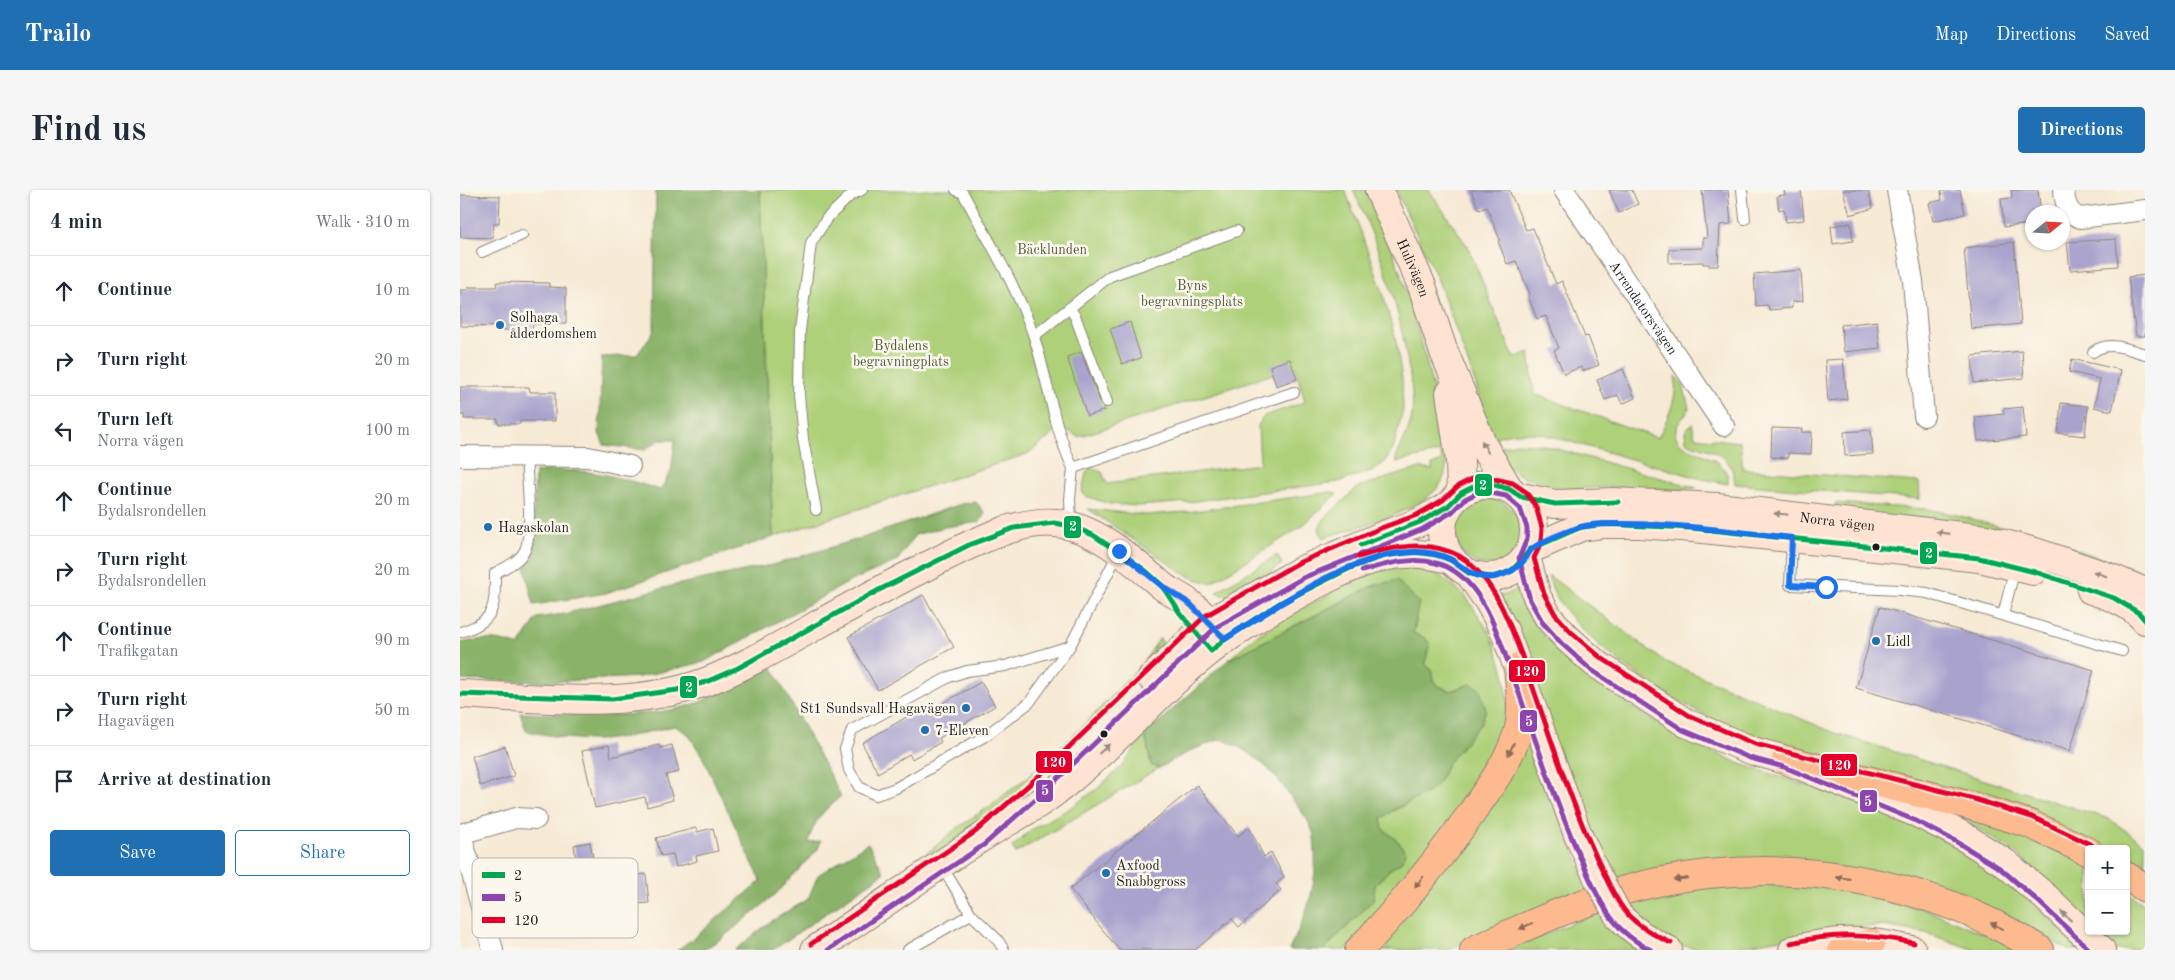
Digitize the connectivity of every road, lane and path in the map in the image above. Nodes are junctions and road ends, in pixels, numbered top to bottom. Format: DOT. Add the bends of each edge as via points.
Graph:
graph roads {
  1 [pos="862,190"];
  2 [pos="1379,190"];
  3 [pos="1564,190"];
  4 [pos="1742,190"];
  5 [pos="1897,190"];
  6 [pos="2064,190"];
  7 [pos="961,191"];
  8 [pos="2145,210"];
  9 [pos="1745,219"];
  10 [pos="1237,231"];
  11 [pos="522,235"];
  12 [pos="482,252"];
  13 [pos="1069,308"];
  14 [pos="1034,336"];
  15 [pos="1442,347"];
  16 [pos="2093,352"];
  17 [pos="2145,354"];
  18 [pos="1294,392"];
  19 [pos="1107,402"];
  20 [pos="1924,416"];
  21 [pos="1724,426"];
  22 [pos="460,456"];
  23 [pos="526,457"];
  24 [pos="630,466"];
  25 [pos="1073,468"];
  26 [pos="1515,493"];
  27 [pos="1455,499"];
  28 [pos="816,510"];
  29 [pos="1071,526"];
  30 [pos="1792,538"];
  31 [pos="1119,551"];
  32 [pos="1529,553"];
  33 [pos="1461,567"];
  34 [pos="2015,567"];
  35 [pos="2145,592"];
  36 [pos="2003,615"];
  37 [pos="2145,620"];
  38 [pos="460,632"];
  39 [pos="1211,637"];
  40 [pos="1070,646"];
  41 [pos="2122,652"];
  42 [pos="1518,667"];
  43 [pos="460,694"];
  44 [pos="1786,760"];
  45 [pos="536,819"];
  46 [pos="461,834"];
  47 [pos="2085,850"];
  48 [pos="941,865"];
  49 [pos="472,874"];
  50 [pos="2130,879"];
  51 [pos="2145,888"];
  52 [pos="971,914"];
  53 [pos="1871,943"];
  54 [pos="830,946"];
  55 [pos="908,950"];
  56 [pos="1004,950"];
  57 [pos="1359,950"];
  58 [pos="1474,950"];
  59 [pos="1668,950"];
  60 [pos="1793,950"];
  61 [pos="1842,950"];
  62 [pos="1912,950"];
  63 [pos="2040,950"];
  64 [pos="2101,950"];
  1 -- 28 [label="lane" via="851,195 827,218 811,244 800,331 799,395"];
  2 -- 15 [label="main road, Hulivägen" via="1422,286"];
  3 -- 21 [label="street, Arrendatorsvägen"];
  4 -- 9 [label="lane"];
  5 -- 20 [label="street" via="1913,281"];
  6 -- 8 [label="street" via="2066,205 2073,215 2080,218"];
  7 -- 14 [label="lane" via="1013,286"];
  10 -- 13 [label="lane" via="1116,273"];
  11 -- 12 [label="lane"];
  13 -- 14 [label="lane"];
  13 -- 19 [label="lane" via="1075,316"];
  14 -- 25 [label="lane" via="1060,438"];
  26 -- 15 [label="main road, Hulivägen, one-way" via="1483,446"];
  15 -- 27 [label="main road, Hulivägen" via="1460,461"];
  16 -- 17 [label="lane" via="2110,345"];
  18 -- 25 [label="lane"];
  22 -- 23 [label="street"];
  23 -- 24 [label="street" via="588,456"];
  23 -- 38 [label="lane" via="528,531 525,550 514,562 495,573 495,604 487,618 473,629"];
  25 -- 29 [label="lane"];
  26 -- 27 [label="main road" via="1486,484 1477,485"];
  26 -- 32 [label="main road" via="1526,504 1533,519 1534,541"];
  35 -- 26 [label="main road, Norra vägen, one-way" via="2035,552 1986,539 1717,507 1613,502 1555,504"];
  27 -- 33 [label="main road" via="1442,527 1443,543"];
  27 -- 39 [label="main road" via="1420,522 1302,570"];
  29 -- 31 [label="main road"];
  29 -- 43 [label="main road" via="1054,523 1014,528 969,545 879,590 738,668 677,690 612,699"];
  30 -- 32 [label="main road, Norra vägen" via="1640,524 1603,524 1581,527"];
  30 -- 34 [label="main road, Norra vägen" via="1979,558"];
  30 -- 36 [label="lane" via="1790,585 1927,593"];
  31 -- 39 [label="main road" via="1190,604"];
  31 -- 40 [label="lane"];
  32 -- 33 [label="main road" via="1519,566 1504,574 1483,577"];
  32 -- 44 [label="main road" via="1537,596 1549,618 1595,663 1686,723 1753,751"];
  33 -- 39 [label="main road" via="1434,554 1386,555 1350,568"];
  33 -- 42 [label="main road" via="1489,602"];
  34 -- 36 [label="lane"];
  34 -- 37 [label="main road, Norra vägen" via="2114,598"];
  36 -- 41 [label="lane"];
  39 -- 48 [label="main road" via="980,838"];
  40 -- 40 [label="lane" via="1029,703 985,736 896,788 876,795 859,787 849,770 845,749 852,730 949,677 1006,666"];
  42 -- 57 [label="highway, one-way" via="1521,706 1518,734 1505,762 1394,915"];
  42 -- 59 [label="main road, bridge" via="1578,835 1598,878 1618,915 1646,939"];
  44 -- 47 [label="highway" via="1980,808 2030,824"];
  64 -- 44 [label="main road, one-way" via="2085,932 2013,870 1961,835 1917,813"];
  45 -- 46 [label="street" via="516,818"];
  46 -- 49 [label="street"];
  48 -- 52 [label="lane"];
  48 -- 54 [label="main road"];
  50 -- 51 [label="highway"];
  52 -- 55 [label="lane"];
  52 -- 56 [label="lane"];
  53 -- 60 [label="main road" via="1854,940 1828,942"];
  53 -- 61 [label="highway"];
  53 -- 62 [label="main road"];
  63 -- 58 [label="highway, one-way" via="1973,914 1930,897 1846,879 1760,872 1658,882 1533,922"];
}
